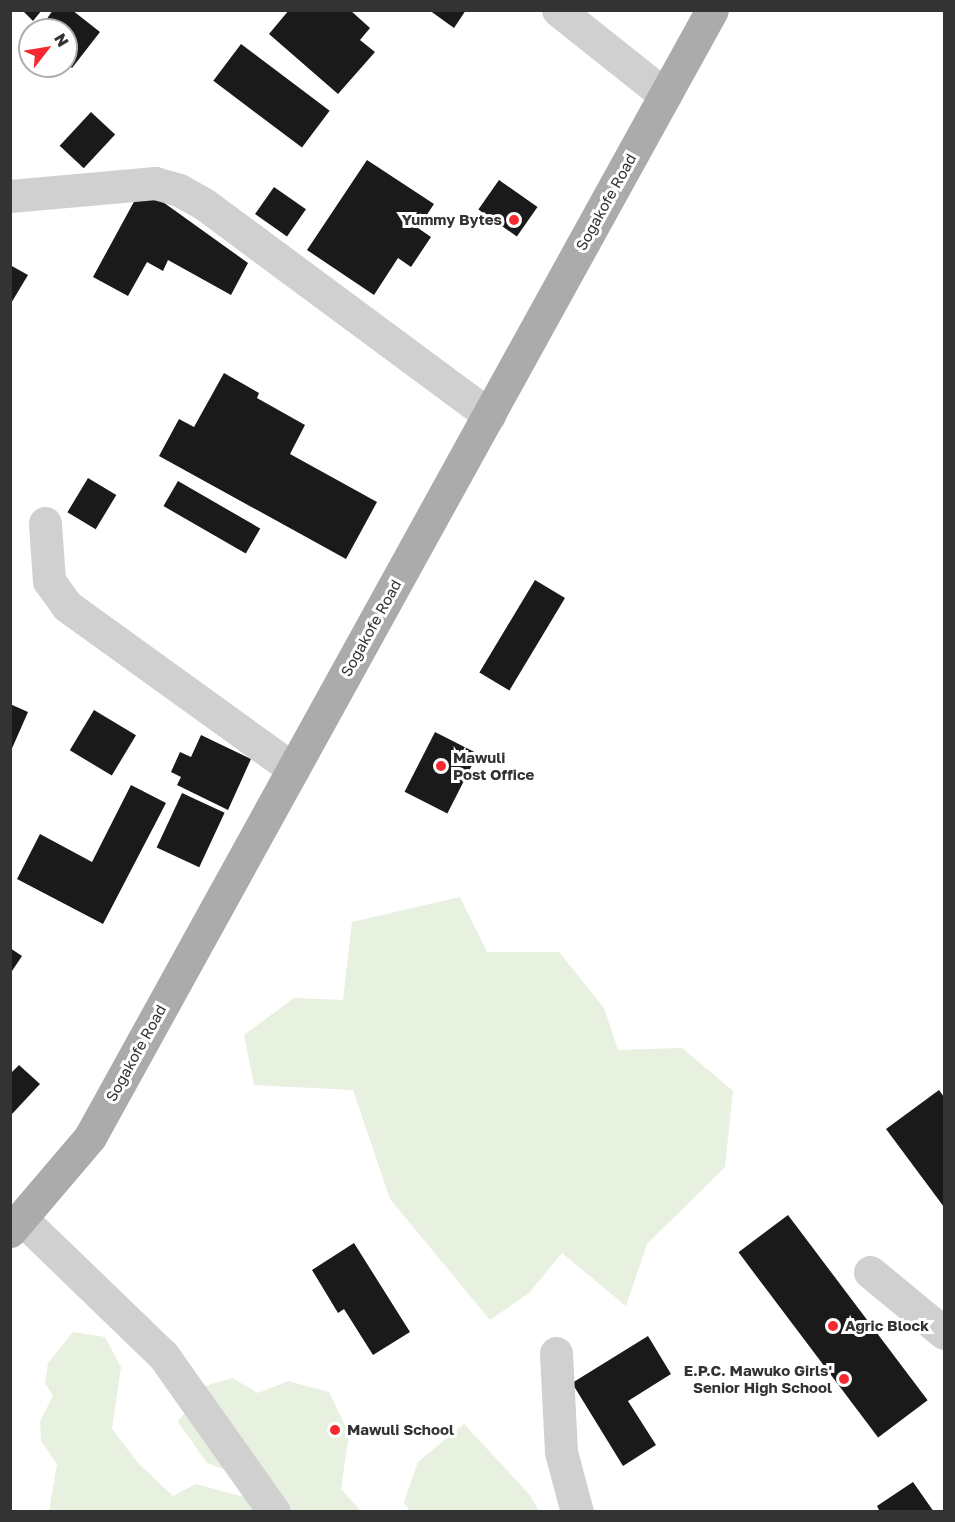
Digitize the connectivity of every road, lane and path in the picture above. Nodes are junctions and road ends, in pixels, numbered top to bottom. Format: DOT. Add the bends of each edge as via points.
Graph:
graph roads {
  1 [pos="558,10"];
  2 [pos="712,10"];
  3 [pos="665,95"];
  4 [pos="10,196"];
  5 [pos="489,415"];
  6 [pos="45,523"];
  7 [pos="293,769"];
  8 [pos="17,1226"];
  9 [pos="870,1272"];
  10 [pos="945,1333"];
  11 [pos="556,1353"];
  12 [pos="274,1512"];
  13 [pos="577,1512"];
  1 -- 3 [label="street"];
  2 -- 3 [label="main road, Sogakofe Road"];
  3 -- 5 [label="main road, Sogakofe Road"];
  4 -- 5 [label="street" via="155,183 179,190 204,204"];
  5 -- 7 [label="main road, Sogakofe Road"];
  6 -- 7 [label="street" via="49,581 67,606"];
  7 -- 8 [label="main road, Sogakofe Road" via="90,1137"];
  8 -- 12 [label="street" via="163,1354"];
  9 -- 10 [label="street"];
  11 -- 13 [label="street" via="561,1452"];
}
